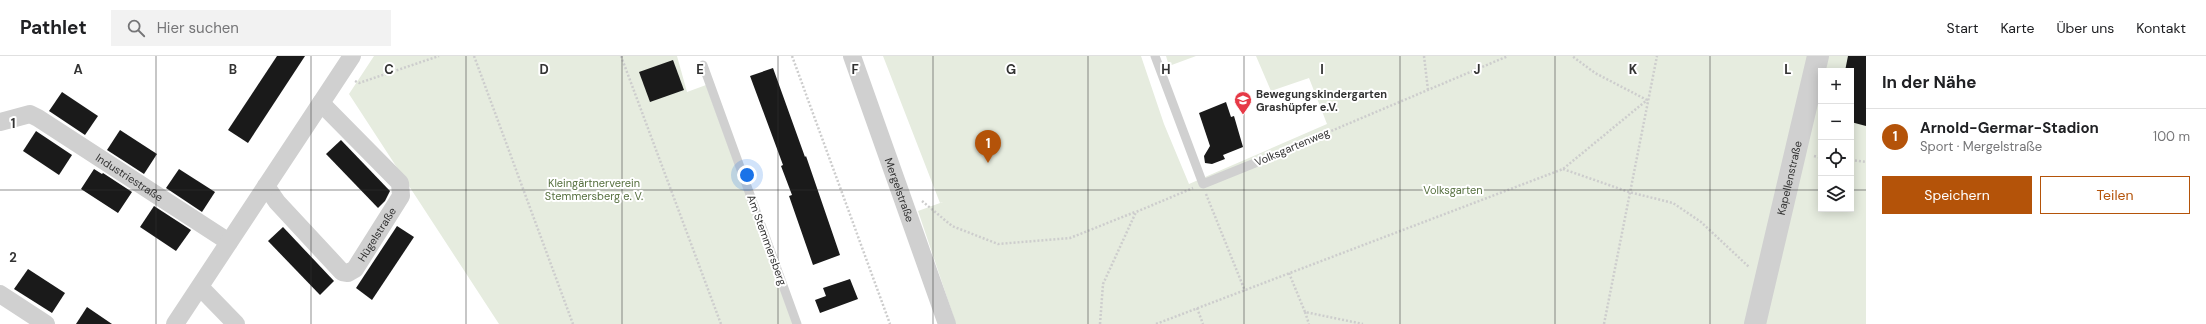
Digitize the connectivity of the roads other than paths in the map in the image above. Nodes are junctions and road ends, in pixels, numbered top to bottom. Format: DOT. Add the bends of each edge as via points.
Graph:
graph roads {
  1 [pos="352,56"];
  2 [pos="852,56"];
  3 [pos="1155,56"];
  4 [pos="1818,56"];
  5 [pos="703,65"];
  6 [pos="321,103"];
  7 [pos="0,122"];
  8 [pos="1255,163"];
  9 [pos="266,186"];
  10 [pos="229,242"];
  11 [pos="200,286"];
  12 [pos="1762,291"];
  13 [pos="0,294"];
  14 [pos="46,324"];
  15 [pos="175,324"];
  16 [pos="236,324"];
  17 [pos="797,324"];
  18 [pos="947,324"];
  19 [pos="1755,324"];
  20 [pos="1766,324"];
  1 -- 6 [label="street"];
  2 -- 18 [label="street, Mergelstraße"];
  3 -- 8 [label="lane, Volksgartenweg" via="1203,184"];
  4 -- 12 [label="street, Kapellenstraße"];
  5 -- 17 [label="lane, Am Stemmersberg"];
  6 -- 9 [label="street"];
  6 -- 9 [label="street, Hügelstraße" via="400,183 402,191 354,269 348,274 342,272 277,202"];
  7 -- 10 [label="street, Industriestraße" via="30,114"];
  9 -- 10 [label="street"];
  10 -- 11 [label="street"];
  11 -- 15 [label="street"];
  11 -- 16 [label="street"];
  12 -- 19 [label="street, Kapellenstraße"];
  12 -- 20 [label="lane, Kapellenstraße"];
  13 -- 14 [label="street"];
}
